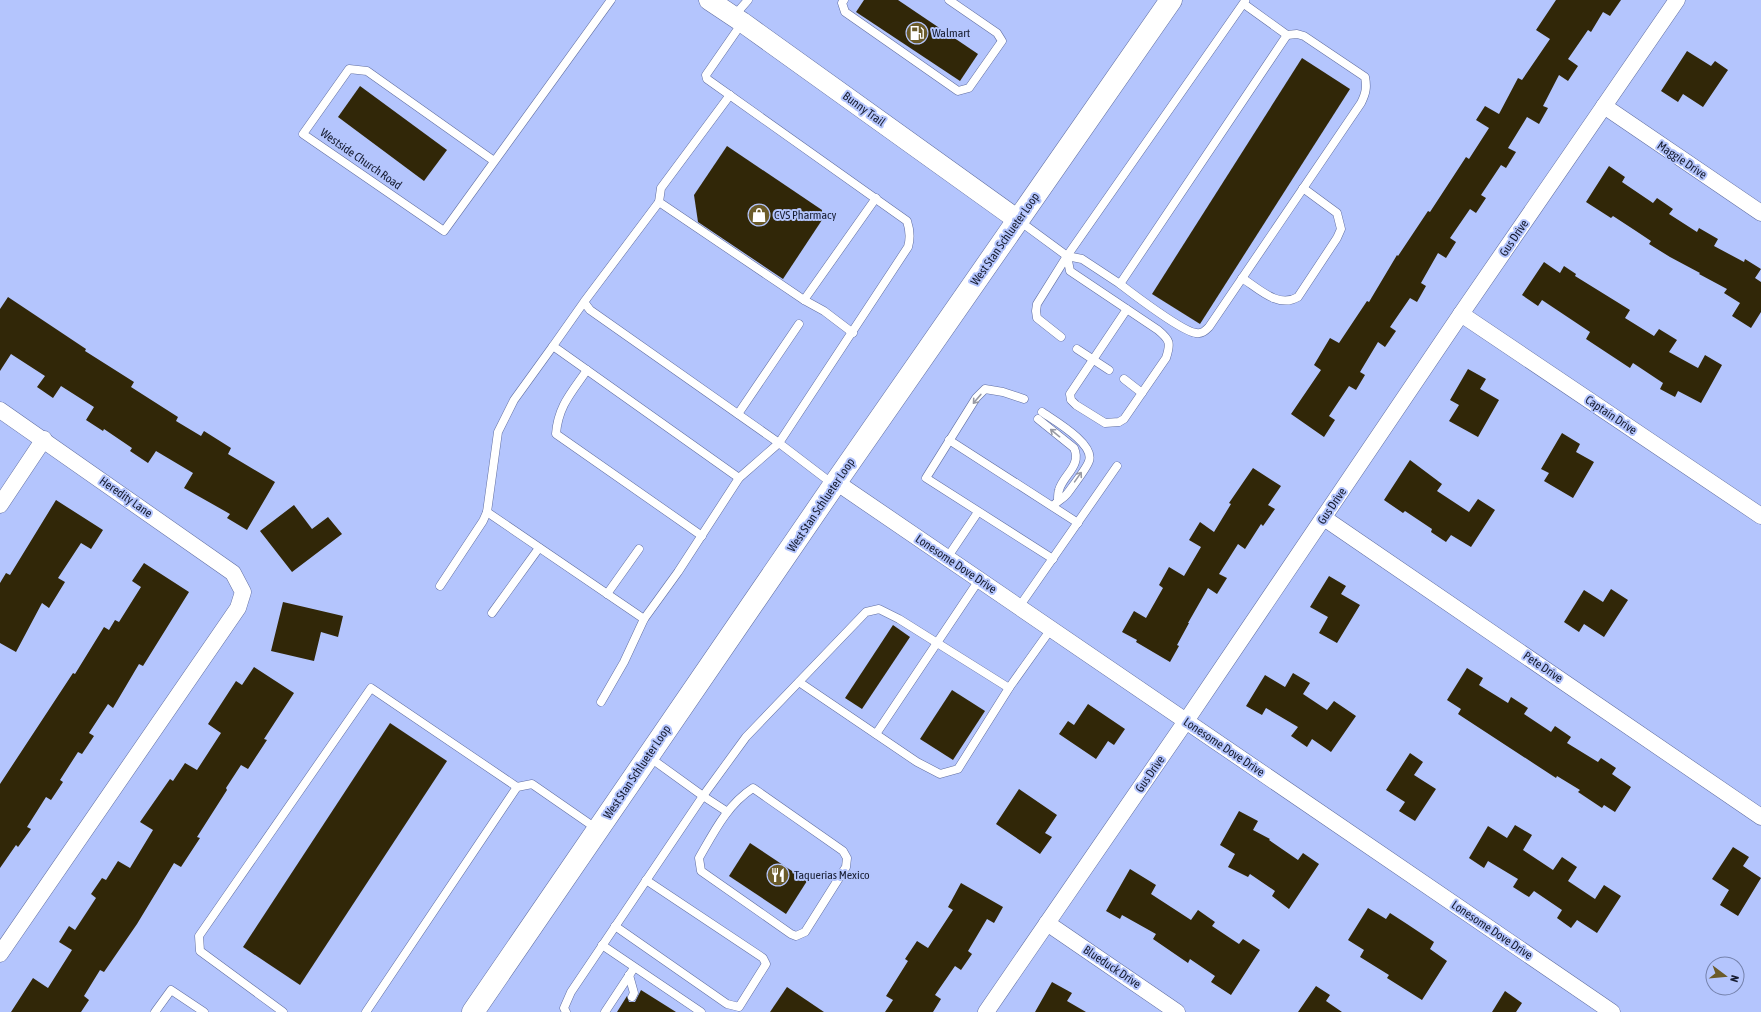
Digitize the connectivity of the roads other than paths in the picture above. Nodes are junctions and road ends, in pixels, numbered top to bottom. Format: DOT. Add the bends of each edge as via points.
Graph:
graph roads {
  1 [pos="611,0"];
  2 [pos="709,0"];
  3 [pos="748,0"];
  4 [pos="844,0"];
  5 [pos="948,0"];
  6 [pos="1171,0"];
  7 [pos="1677,0"];
  8 [pos="1245,2"];
  9 [pos="738,19"];
  10 [pos="1287,35"];
  11 [pos="730,95"];
  12 [pos="1604,106"];
  13 [pos="494,161"];
  14 [pos="1303,188"];
  15 [pos="876,198"];
  16 [pos="659,202"];
  17 [pos="1761,214"];
  18 [pos="1018,220"];
  19 [pos="1067,256"];
  20 [pos="1242,278"];
  21 [pos="1120,284"];
  22 [pos="804,300"];
  23 [pos="584,302"];
  24 [pos="1127,309"];
  25 [pos="1462,314"];
  26 [pos="799,324"];
  27 [pos="853,332"];
  28 [pos="1061,337"];
  29 [pos="553,346"];
  30 [pos="1077,349"];
  31 [pos="1093,359"];
  32 [pos="587,370"];
  33 [pos="1109,370"];
  34 [pos="1124,380"];
  35 [pos="1142,392"];
  36 [pos="1021,402"];
  37 [pos="0,410"];
  38 [pos="738,414"];
  39 [pos="44,439"];
  40 [pos="949,440"];
  41 [pos="779,443"];
  42 [pos="1118,466"];
  43 [pos="739,478"];
  44 [pos="835,484"];
  45 [pos="1056,503"];
  46 [pos="0,504"];
  47 [pos="486,512"];
  48 [pos="978,512"];
  49 [pos="1761,516"];
  50 [pos="1324,518"];
  51 [pos="1078,523"];
  52 [pos="702,536"];
  53 [pos="539,548"];
  54 [pos="639,549"];
  55 [pos="947,558"];
  56 [pos="1053,559"];
  57 [pos="979,580"];
  58 [pos="440,586"];
  59 [pos="607,594"];
  60 [pos="1019,607"];
  61 [pos="492,613"];
  62 [pos="644,620"];
  63 [pos="1051,629"];
  64 [pos="937,643"];
  65 [pos="798,682"];
  66 [pos="1009,688"];
  67 [pos="602,702"];
  68 [pos="1186,721"];
  69 [pos="876,734"];
  70 [pos="648,756"];
  71 [pos="517,787"];
  72 [pos="702,796"];
  73 [pos="726,811"];
  74 [pos="1761,817"];
  75 [pos="598,830"];
  76 [pos="646,880"];
  77 [pos="1047,922"];
  78 [pos="615,926"];
  79 [pos="602,945"];
  80 [pos="0,954"];
  81 [pos="632,971"];
  82 [pos="632,996"];
  83 [pos="156,1012"];
  84 [pos="204,1012"];
  85 [pos="283,1012"];
  86 [pos="366,1012"];
  87 [pos="473,1012"];
  88 [pos="566,1012"];
  89 [pos="605,1012"];
  90 [pos="701,1012"];
  91 [pos="986,1012"];
  92 [pos="1178,1012"];
  93 [pos="1612,1012"];
  1 -- 13 [label="lane, Westside Church Road"];
  2 -- 9 [label="street, Bunny Trail"];
  3 -- 9 [label="lane"];
  4 -- 5 [label="lane" via="842,3 845,12 958,91 969,88 1002,41 997,33"];
  6 -- 18 [label="main road, West Stan Schlueter Loop"];
  7 -- 12 [label="street, Gus Drive"];
  8 -- 10 [label="lane"];
  8 -- 19 [label="lane"];
  9 -- 11 [label="lane" via="706,75 707,79"];
  9 -- 18 [label="street, Bunny Trail"];
  10 -- 14 [label="lane" via="1304,36 1365,77 1367,86 1361,103"];
  10 -- 21 [label="lane"];
  11 -- 15 [label="lane"];
  11 -- 16 [label="lane" via="661,188"];
  12 -- 17 [label="street, Maggie Drive"];
  12 -- 25 [label="street, Gus Drive"];
  13 -- 13 [label="lane, Westside Church Road" via="444,231 303,134 349,69 367,71"];
  14 -- 20 [label="lane"];
  14 -- 20 [label="lane" via="1338,214 1341,229 1298,297 1292,300 1278,300"];
  15 -- 22 [label="lane"];
  15 -- 27 [label="lane" via="907,221 910,239 908,247"];
  16 -- 22 [label="lane"];
  16 -- 23 [label="lane"];
  18 -- 19 [label="lane"];
  18 -- 44 [label="main road, West Stan Schlueter Loop"];
  19 -- 21 [label="lane" via="1082,259"];
  19 -- 24 [label="lane" via="1070,270"];
  19 -- 28 [label="lane" via="1037,304 1036,311 1037,318"];
  20 -- 21 [label="lane" via="1209,327 1202,333 1183,328"];
  22 -- 27 [label="lane"];
  23 -- 29 [label="lane"];
  23 -- 38 [label="lane" via="590,310"];
  24 -- 31 [label="lane"];
  24 -- 35 [label="lane" via="1166,336 1169,341 1170,347 1166,358"];
  25 -- 49 [label="street, Captain Drive"];
  25 -- 50 [label="street, Gus Drive"];
  26 -- 38 [label="lane"];
  27 -- 41 [label="lane"];
  29 -- 32 [label="lane"];
  29 -- 47 [label="lane" via="514,400 498,432"];
  30 -- 31 [label="lane"];
  31 -- 33 [label="lane"];
  31 -- 35 [label="lane" via="1070,394 1076,405 1105,423 1119,422 1124,419"];
  32 -- 43 [label="lane"];
  32 -- 52 [label="lane" via="562,407 556,434"];
  34 -- 35 [label="lane"];
  36 -- 40 [label="lane, one-way" via="1008,394 985,389 976,398"];
  37 -- 39 [label="street, Heredity Lane"];
  38 -- 41 [label="lane"];
  39 -- 46 [label="street"];
  39 -- 80 [label="street, Heredity Lane" via="233,572 242,592 238,608"];
  40 -- 45 [label="lane"];
  40 -- 48 [label="lane" via="926,478"];
  41 -- 43 [label="lane"];
  41 -- 44 [label="lane"];
  42 -- 51 [label="lane"];
  43 -- 52 [label="lane"];
  44 -- 55 [label="street, Lonesome Dove Drive"];
  44 -- 70 [label="main road, West Stan Schlueter Loop"];
  45 -- 45 [label="lane" via="1065,496 1089,461 1090,453 1084,443 1040,416 1074,448 1076,454 1075,463 1059,489"];
  45 -- 51 [label="lane"];
  47 -- 53 [label="lane"];
  47 -- 58 [label="lane" via="483,521"];
  48 -- 55 [label="lane"];
  48 -- 56 [label="lane"];
  50 -- 68 [label="street, Gus Drive"];
  50 -- 74 [label="street, Pete Drive"];
  51 -- 56 [label="lane"];
  52 -- 62 [label="lane"];
  53 -- 59 [label="lane"];
  53 -- 61 [label="lane"];
  54 -- 59 [label="lane"];
  55 -- 57 [label="street, Lonesome Dove Drive"];
  56 -- 60 [label="lane"];
  57 -- 60 [label="street, Lonesome Dove Drive"];
  57 -- 64 [label="lane"];
  59 -- 62 [label="lane"];
  60 -- 63 [label="street, Lonesome Dove Drive"];
  62 -- 67 [label="lane"];
  63 -- 66 [label="lane"];
  63 -- 68 [label="street, Lonesome Dove Drive"];
  64 -- 65 [label="lane" via="879,609 866,612"];
  64 -- 66 [label="lane"];
  64 -- 69 [label="lane"];
  65 -- 69 [label="lane"];
  65 -- 72 [label="lane" via="746,737"];
  66 -- 69 [label="lane" via="958,768 940,774 916,762"];
  68 -- 77 [label="street, Gus Drive"];
  68 -- 93 [label="street, Lonesome Dove Drive"];
  70 -- 72 [label="lane"];
  70 -- 75 [label="main road, West Stan Schlueter Loop"];
  71 -- 75 [label="lane" via="532,784"];
  71 -- 85 [label="lane" via="371,688 199,936 200,951"];
  71 -- 86 [label="lane"];
  72 -- 73 [label="lane"];
  72 -- 76 [label="lane"];
  73 -- 73 [label="lane" via="699,858 701,871 791,934 796,936 805,932 846,867 847,858 843,851 753,788"];
  75 -- 87 [label="main road, West Stan Schlueter Loop"];
  76 -- 78 [label="lane"];
  76 -- 78 [label="lane" via="763,958 766,964 739,1007 727,1004"];
  77 -- 91 [label="street, Gus Drive"];
  77 -- 92 [label="street, Blueduck Drive"];
  78 -- 79 [label="lane"];
  79 -- 81 [label="lane"];
  79 -- 88 [label="lane" via="571,992 564,1008"];
  81 -- 82 [label="lane"];
  81 -- 89 [label="lane"];
  81 -- 90 [label="lane"];
  83 -- 84 [label="lane" via="171,990"];
}
